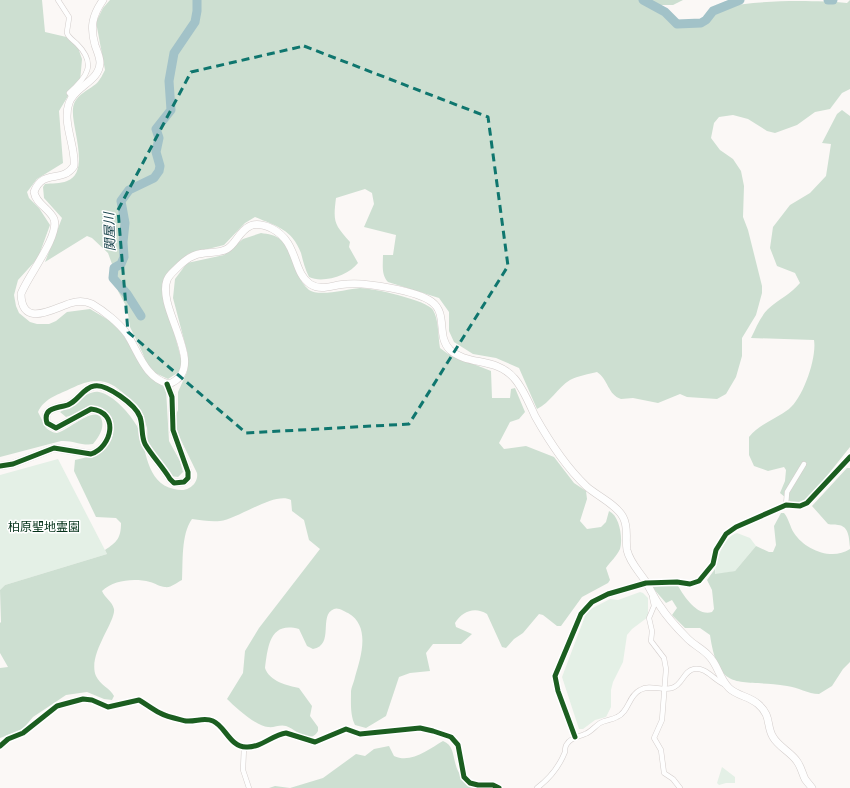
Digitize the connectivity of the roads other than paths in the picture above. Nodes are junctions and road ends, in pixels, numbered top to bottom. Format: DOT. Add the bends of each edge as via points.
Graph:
graph roads {
  1 [pos="58,0"];
  2 [pos="103,0"];
  3 [pos="72,97"];
  4 [pos="167,384"];
  5 [pos="850,457"];
  6 [pos="804,464"];
  7 [pos="0,466"];
  8 [pos="786,505"];
  9 [pos="646,583"];
  10 [pos="651,591"];
  11 [pos="727,686"];
  12 [pos="665,690"];
  13 [pos="575,737"];
  14 [pos="0,746"];
  15 [pos="244,748"];
  16 [pos="249,788"];
  17 [pos="499,788"];
  18 [pos="537,788"];
  19 [pos="680,788"];
  20 [pos="812,788"];
  1 -- 3 [label="street" via="70,17 67,32 69,36 88,59 86,75 69,93"];
  2 -- 3 [label="main road" via="95,14 91,29 98,55 98,70"];
  3 -- 4 [label="main road" via="67,111 74,166 67,174 44,178 37,184 34,192 36,200 51,214 54,225 42,258 23,288 21,300 30,312 41,314 72,302 91,304 120,326 153,377"];
  4 -- 7 [label="main road" via="172,397 173,430 188,472 188,478 184,482 174,483 145,443 137,412 122,397 97,385 92,386 68,405 50,409 45,417 47,423 56,428 91,409 101,412 109,420 110,425 108,436 97,452 91,454 54,448 13,464"];
  4 -- 9 [label="main road" via="177,381 185,366 185,356 168,303 166,286 170,274 187,258 227,249 249,226 264,225 283,236 292,248 306,281 314,286 321,288 366,284 428,299 438,308 441,315 442,338 454,353 499,365 506,370 515,379 548,439 562,458 586,486 621,513 626,524 626,548 631,562"];
  5 -- 8 [label="street" via="807,503 800,506"];
  6 -- 8 [label="street" via="787,492"];
  8 -- 9 [label="street" via="726,534 716,550 713,564 699,581 690,584"];
  9 -- 10 [label="main road"];
  9 -- 13 [label="street" via="608,594 592,602 581,614 556,676 558,691"];
  10 -- 11 [label="main road" via="688,640 709,656"];
  10 -- 12 [label="street" via="654,606 649,618 651,641 665,662"];
  11 -- 12 [label="street" via="718,683 704,670 694,669 685,675 678,686"];
  11 -- 20 [label="main road" via="735,693 759,704 770,720 773,738 799,762 804,778"];
  12 -- 13 [label="street" via="646,687 640,690 634,694 624,712 618,717 601,722 586,734"];
  12 -- 19 [label="street" via="662,720 654,738 661,750 664,773"];
  13 -- 18 [label="street" via="567,743 558,765 549,778"];
  14 -- 15 [label="street" via="8,739 23,733 57,706 83,699 108,707 139,700 161,714 187,721 214,721 228,738"];
  15 -- 16 [label="street" via="243,770"];
  15 -- 17 [label="street" via="257,746 286,733 315,742 346,729 360,734 420,728 451,738 458,745 464,777 470,782"];
}
